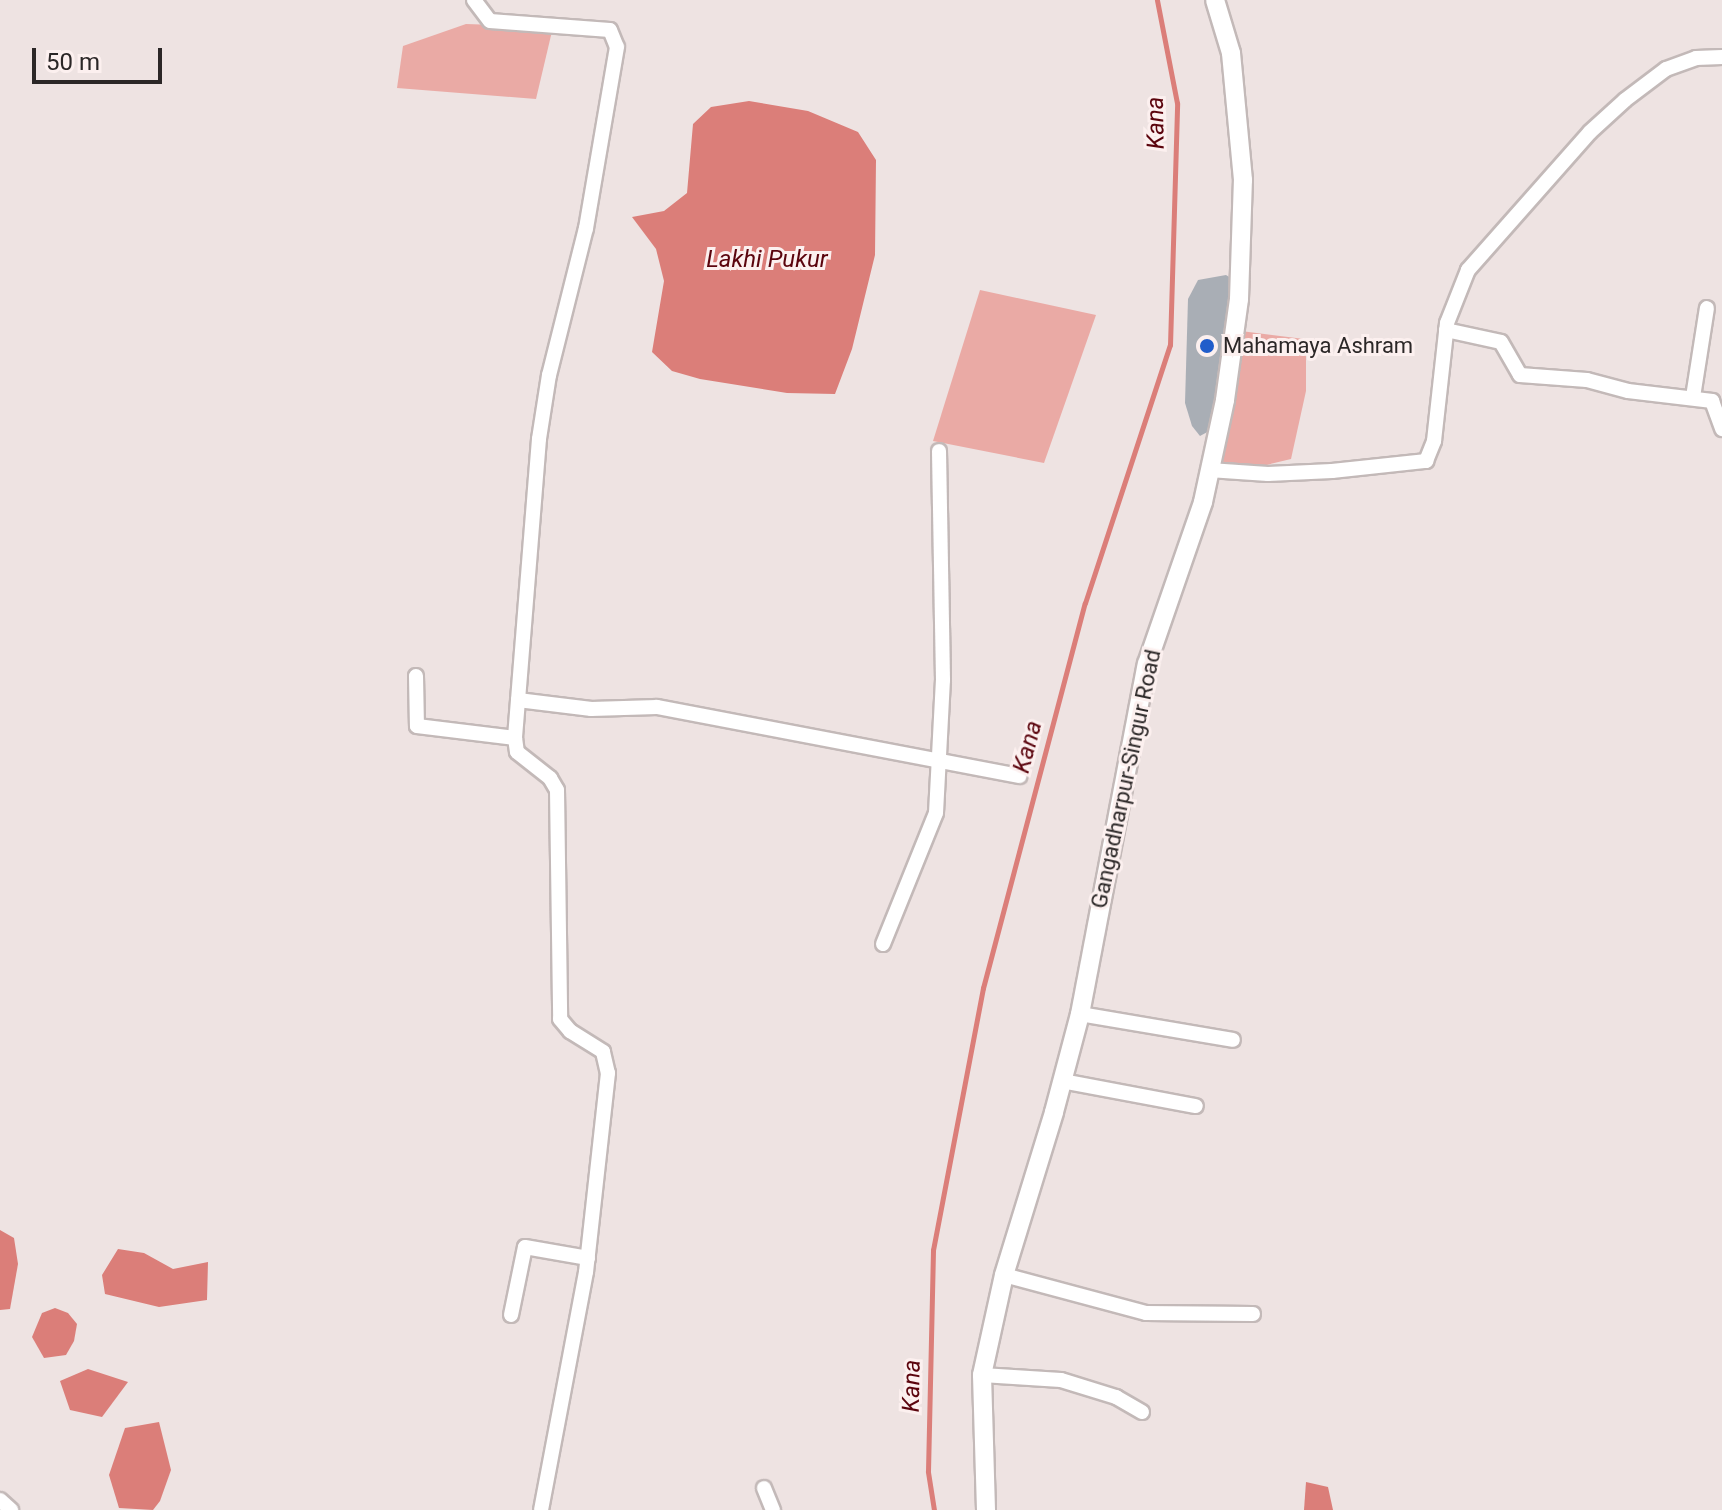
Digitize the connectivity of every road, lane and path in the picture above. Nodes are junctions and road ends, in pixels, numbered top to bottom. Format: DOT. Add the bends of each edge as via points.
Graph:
graph roads {
  1 [pos="474,0"];
  2 [pos="1215,0"];
  3 [pos="1722,57"];
  4 [pos="1707,308"];
  5 [pos="1446,330"];
  6 [pos="1693,397"];
  7 [pos="1722,429"];
  8 [pos="939,451"];
  9 [pos="1209,470"];
  10 [pos="416,676"];
  11 [pos="518,700"];
  12 [pos="515,738"];
  13 [pos="938,761"];
  14 [pos="1019,776"];
  15 [pos="883,944"];
  16 [pos="1080,1014"];
  17 [pos="1233,1040"];
  18 [pos="1062,1081"];
  19 [pos="1196,1106"];
  20 [pos="588,1258"];
  21 [pos="1004,1275"];
  22 [pos="1253,1314"];
  23 [pos="511,1315"];
  24 [pos="982,1375"];
  25 [pos="1142,1412"];
  26 [pos="764,1488"];
  27 [pos="0,1500"];
  28 [pos="11,1510"];
  29 [pos="541,1510"];
  30 [pos="773,1510"];
  31 [pos="986,1510"];
  1 -- 11 [label="street" via="490,21 610,30 617,47 586,228 539,439"];
  2 -- 9 [label="street, Gangadharpur-Singur Road" via="1231,53 1243,180 1239,299"];
  3 -- 5 [label="street" via="1696,58 1666,69 1590,132 1468,270"];
  4 -- 6 [label="street"];
  5 -- 6 [label="street" via="1501,342 1520,375"];
  5 -- 9 [label="street" via="1434,441 1426,461 1268,474"];
  6 -- 7 [label="street" via="1714,403"];
  8 -- 13 [label="street" via="943,680"];
  9 -- 16 [label="street, Gangadharpur-Singur Road" via="1203,502 1147,664"];
  10 -- 12 [label="street" via="417,726"];
  11 -- 12 [label="street"];
  11 -- 13 [label="street" via="591,709 671,709"];
  12 -- 20 [label="street" via="517,752 557,790 560,1019 598,1047 607,1064"];
  13 -- 14 [label="street"];
  13 -- 15 [label="street" via="932,827"];
  16 -- 17 [label="street"];
  16 -- 18 [label="street, Gangadharpur-Singur Road"];
  18 -- 19 [label="street"];
  18 -- 21 [label="street, Gangadharpur-Singur Road"];
  20 -- 23 [label="street" via="525,1247"];
  20 -- 29 [label="street"];
  21 -- 22 [label="street" via="1146,1313"];
  21 -- 24 [label="street, Gangadharpur-Singur Road"];
  24 -- 25 [label="street" via="1061,1380 1116,1397"];
  24 -- 31 [label="street, Gangadharpur-Singur Road"];
  26 -- 30 [label="street"];
  27 -- 28 [label="street"];
}
